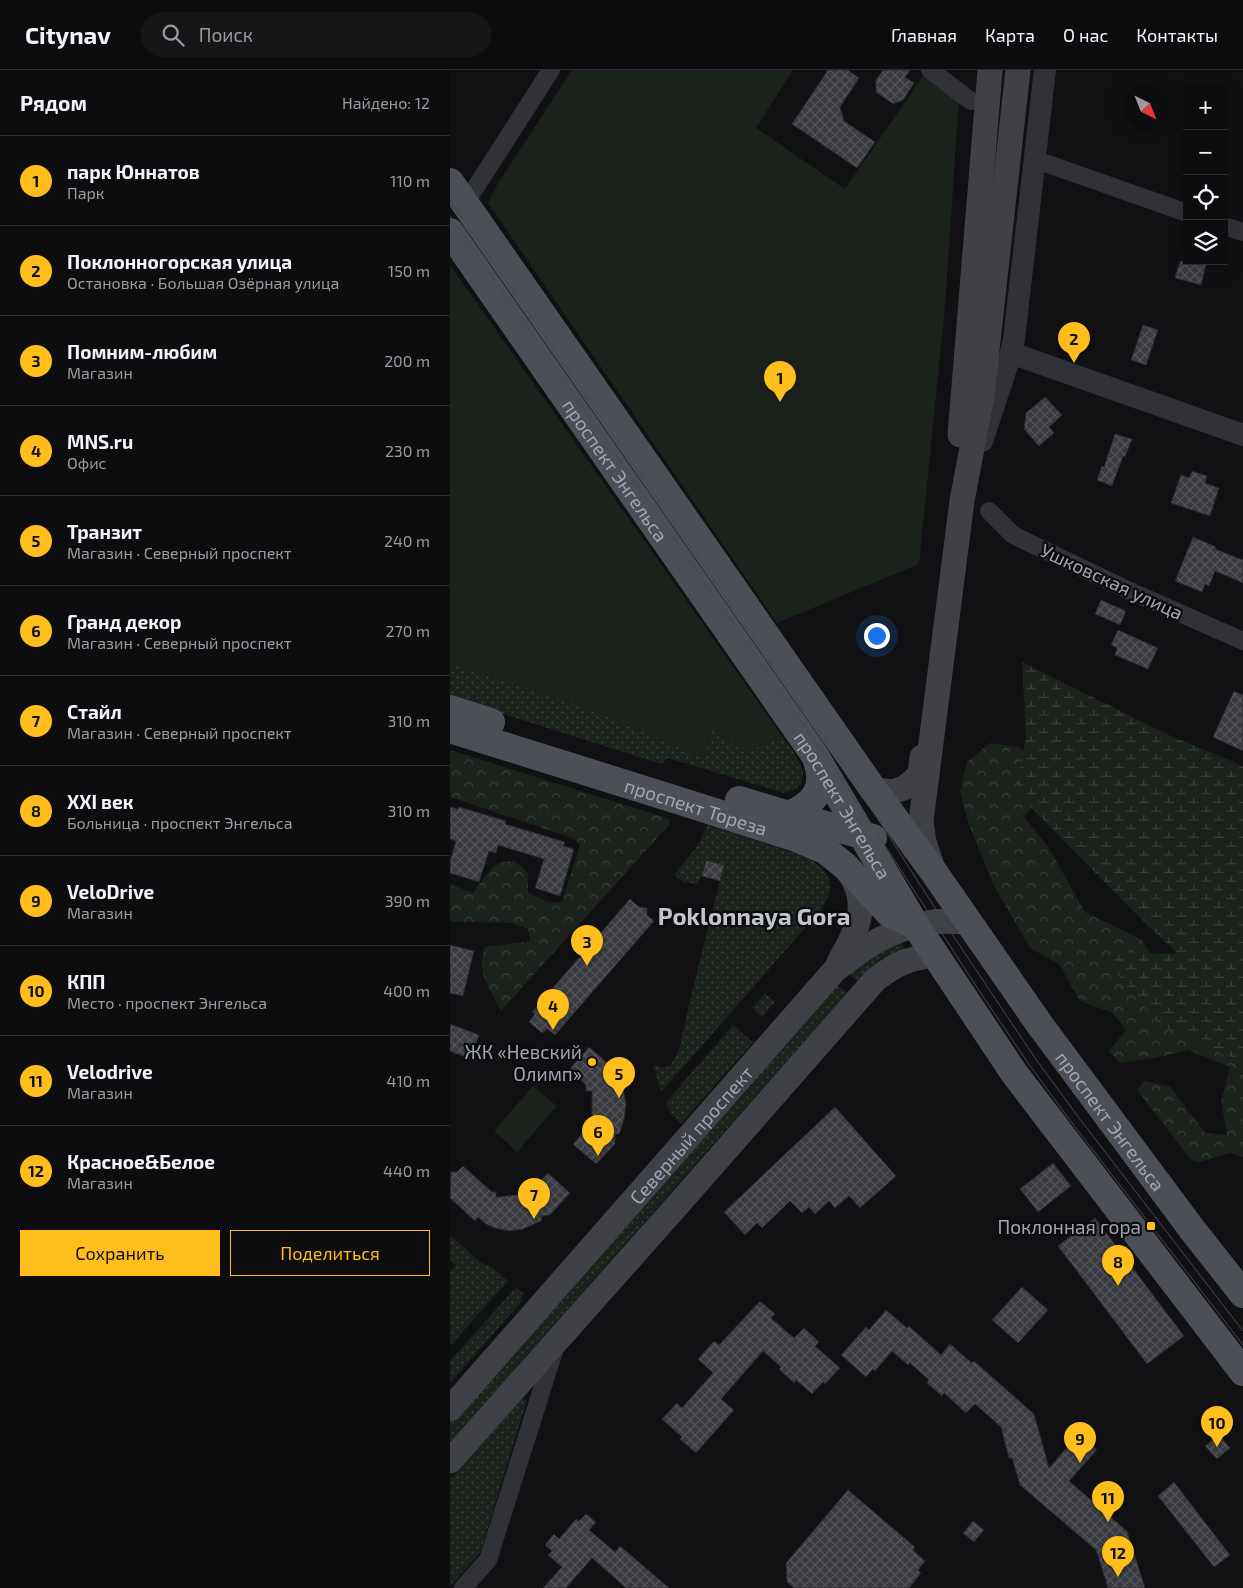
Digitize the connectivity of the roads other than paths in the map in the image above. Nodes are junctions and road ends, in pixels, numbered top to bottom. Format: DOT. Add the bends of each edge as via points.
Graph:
graph roads {
  1 [pos="551,70"];
  2 [pos="930,70"];
  3 [pos="982,70"];
  4 [pos="990,70"];
  5 [pos="1018,70"];
  6 [pos="1045,70"];
  7 [pos="979,105"];
  8 [pos="1035,160"];
  9 [pos="457,191"];
  10 [pos="1183,211"];
  11 [pos="1228,227"];
  12 [pos="450,232"];
  13 [pos="1243,232"];
  14 [pos="492,241"];
  15 [pos="468,258"];
  16 [pos="1011,353"];
  17 [pos="1243,435"];
  18 [pos="962,501"];
  19 [pos="989,511"];
  20 [pos="1243,641"];
  21 [pos="450,709"];
  22 [pos="450,729"];
  23 [pos="814,754"];
  24 [pos="873,789"];
  25 [pos="788,815"];
  26 [pos="863,836"];
  27 [pos="845,866"];
  28 [pos="933,871"];
  29 [pos="968,922"];
  30 [pos="916,926"];
  31 [pos="936,955"];
  32 [pos="834,971"];
  33 [pos="1243,1294"];
  34 [pos="558,1340"];
  35 [pos="1243,1372"];
  36 [pos="450,1409"];
  37 [pos="450,1461"];
  38 [pos="463,1588"];
  1 -- 9 [label="street" via="472,193"];
  2 -- 7 [label="street"];
  3 -- 7 [label="street"];
  4 -- 7 [label="main road"];
  5 -- 18 [label="main road" via="982,395"];
  6 -- 8 [label="street"];
  7 -- 24 [label="main road" via="954,497 920,774 904,788 892,792"];
  8 -- 10 [label="street"];
  8 -- 16 [label="street"];
  9 -- 14 [label="main road, проспект Энгельса"];
  11 -- 13 [label="street"];
  12 -- 15 [label="main road, проспект Энгельса"];
  14 -- 15 [label="main road" via="480,243"];
  14 -- 24 [label="main road, проспект Энгельса"];
  15 -- 23 [label="main road, проспект Энгельса"];
  16 -- 17 [label="street"];
  16 -- 18 [label="street"];
  18 -- 28 [label="main road" via="921,821"];
  19 -- 20 [label="street, Ушковская улица" via="1014,534 1130,591"];
  21 -- 25 [label="main road, проспект Тореза"];
  22 -- 27 [label="main road, проспект Тореза" via="796,838 826,850"];
  23 -- 25 [label="main road" via="820,769 820,784 814,798 803,809"];
  23 -- 26 [label="main road, проспект Энгельса"];
  24 -- 28 [label="main road, проспект Энгельса"];
  25 -- 26 [label="main road, проспект Тореза"];
  26 -- 28 [label="main road, проспект Тореза" via="896,845"];
  26 -- 30 [label="main road, проспект Энгельса"];
  27 -- 30 [label="main road, проспект Тореза" via="889,913"];
  27 -- 32 [label="main road" via="856,882 860,919"];
  28 -- 29 [label="main road, проспект Энгельса"];
  29 -- 30 [label="main road, Северный проспект" via="934,922"];
  29 -- 33 [label="main road, проспект Энгельса" via="1062,1055"];
  30 -- 31 [label="main road, проспект Энгельса"];
  30 -- 32 [label="main road, Северный проспект" via="876,940"];
  31 -- 34 [label="main road, Северный проспект" via="905,961 875,980"];
  31 -- 35 [label="main road, проспект Энгельса" via="1014,1073"];
  32 -- 36 [label="main road, Северный проспект"];
  34 -- 37 [label="main road, Северный проспект"];
  34 -- 38 [label="street" via="488,1560"];
}
